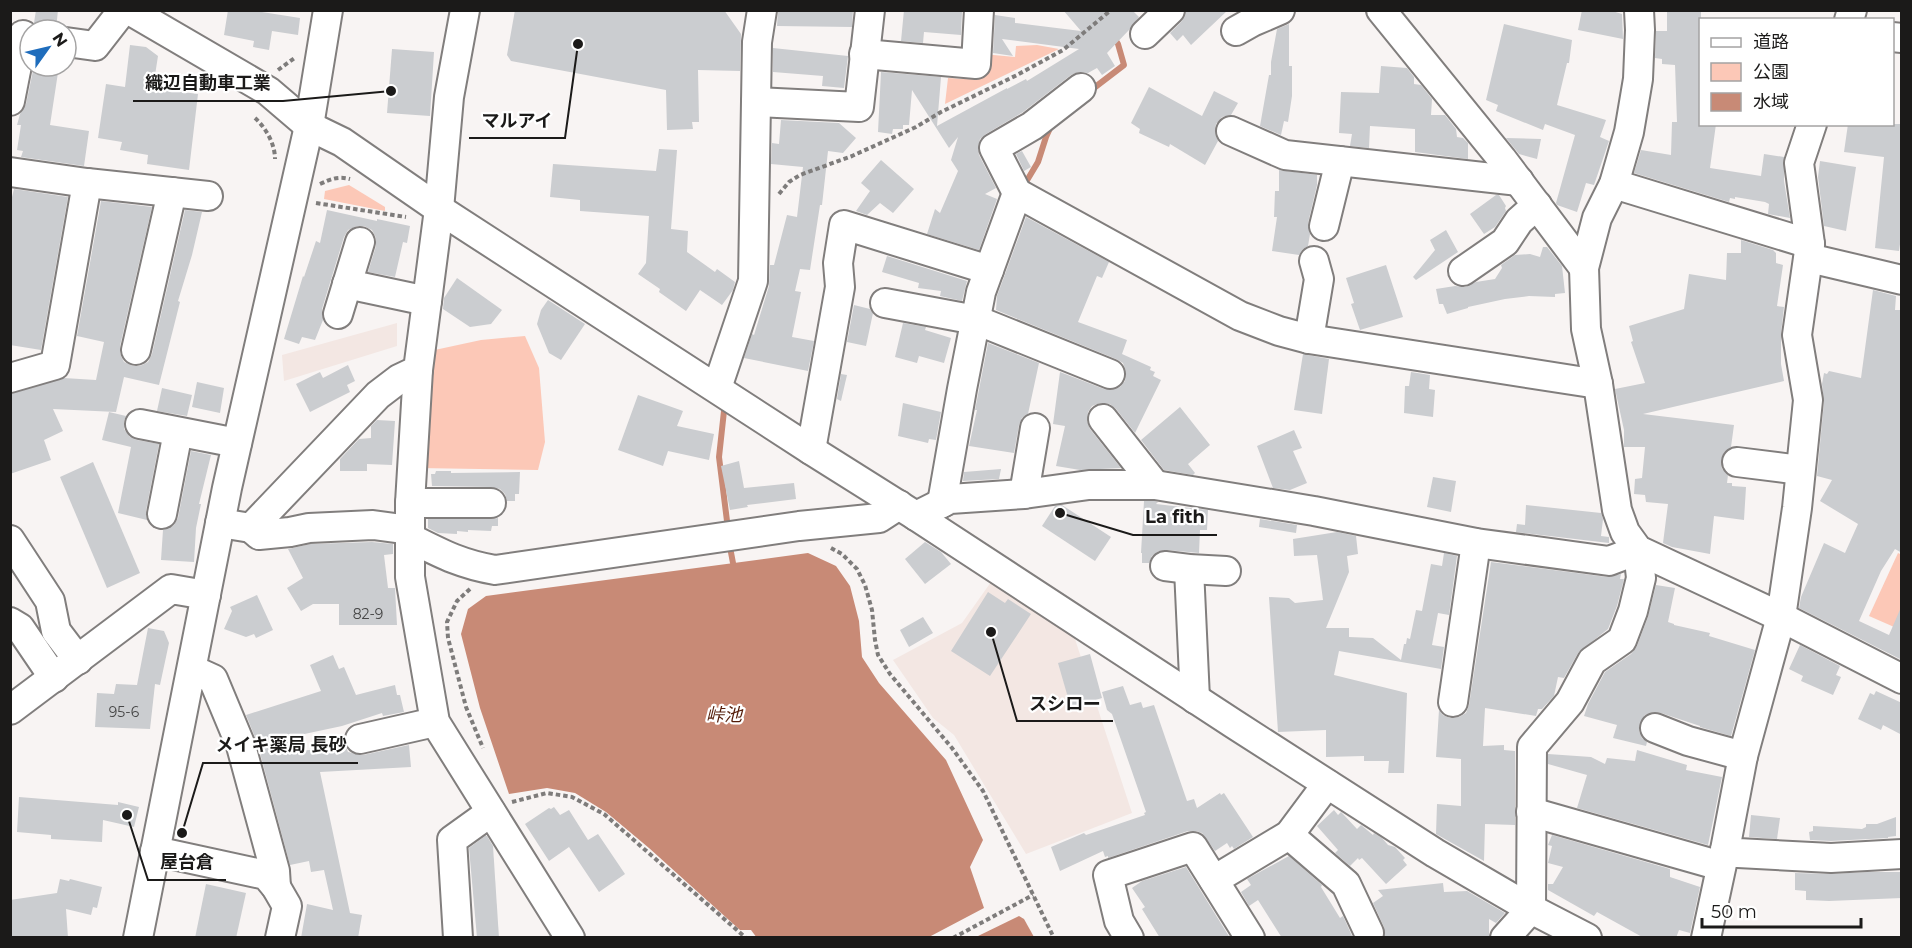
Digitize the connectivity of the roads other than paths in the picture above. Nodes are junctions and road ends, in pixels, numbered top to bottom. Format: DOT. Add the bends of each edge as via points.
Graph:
graph roads {
  1 [pos="123,10"];
  2 [pos="129,10"];
  3 [pos="328,10"];
  4 [pos="465,10"];
  5 [pos="762,10"];
  6 [pos="870,10"];
  7 [pos="979,10"];
  8 [pos="1281,10"];
  9 [pos="1381,10"];
  10 [pos="1639,10"];
  11 [pos="1245,21"];
  12 [pos="78,44"];
  13 [pos="18,53"];
  14 [pos="864,54"];
  15 [pos="1081,88"];
  16 [pos="10,101"];
  17 [pos="756,102"];
  18 [pos="309,126"];
  19 [pos="1811,126"];
  20 [pos="1231,131"];
  21 [pos="1340,161"];
  22 [pos="10,172"];
  23 [pos="1519,181"];
  24 [pos="87,183"];
  25 [pos="1614,184"];
  26 [pos="172,192"];
  27 [pos="1017,193"];
  28 [pos="208,196"];
  29 [pos="1537,205"];
  30 [pos="439,209"];
  31 [pos="1324,225"];
  32 [pos="360,242"];
  33 [pos="1809,251"];
  34 [pos="1314,261"];
  35 [pos="1584,268"];
  36 [pos="989,270"];
  37 [pos="1463,271"];
  38 [pos="1902,280"];
  39 [pos="347,284"];
  40 [pos="428,301"];
  41 [pos="885,303"];
  42 [pos="338,314"];
  43 [pos="976,320"];
  44 [pos="1309,339"];
  45 [pos="136,350"];
  46 [pos="418,370"];
  47 [pos="1110,374"];
  48 [pos="10,378"];
  49 [pos="1598,384"];
  50 [pos="717,388"];
  51 [pos="1103,419"];
  52 [pos="140,424"];
  53 [pos="1035,428"];
  54 [pos="178,432"];
  55 [pos="237,443"];
  56 [pos="811,450"];
  57 [pos="1737,462"];
  58 [pos="1800,470"];
  59 [pos="1155,485"];
  60 [pos="1024,494"];
  61 [pos="491,503"];
  62 [pos="942,503"];
  63 [pos="907,510"];
  64 [pos="162,514"];
  65 [pos="220,523"];
  66 [pos="410,523"];
  67 [pos="251,528"];
  68 [pos="10,540"];
  69 [pos="1476,543"];
  70 [pos="1638,550"];
  71 [pos="1226,571"];
  72 [pos="207,595"];
  73 [pos="1781,616"];
  74 [pos="10,622"];
  75 [pos="78,660"];
  76 [pos="202,674"];
  77 [pos="54,678"];
  78 [pos="1902,679"];
  79 [pos="1449,689"];
  80 [pos="1195,699"];
  81 [pos="10,710"];
  82 [pos="435,722"];
  83 [pos="1655,728"];
  84 [pos="360,739"];
  85 [pos="1743,756"];
  86 [pos="1327,784"];
  87 [pos="498,808"];
  88 [pos="1532,812"];
  89 [pos="1289,834"];
  90 [pos="155,851"];
  91 [pos="1902,854"];
  92 [pos="1723,858"];
  93 [pos="1214,880"];
  94 [pos="276,887"];
  95 [pos="1531,909"];
  96 [pos="1369,933"];
  97 [pos="138,938"];
  98 [pos="280,938"];
  99 [pos="458,938"];
  100 [pos="570,938"];
  101 [pos="1129,938"];
  102 [pos="1250,938"];
  103 [pos="1505,938"];
  104 [pos="1587,938"];
  105 [pos="1706,938"];
  1 -- 12 [label="street" via="95,46"];
  2 -- 18 [label="street" via="268,91"];
  3 -- 18 [label="street"];
  4 -- 30 [label="street" via="449,97"];
  5 -- 17 [label="street"];
  6 -- 14 [label="street"];
  7 -- 14 [label="street" via="975,64"];
  8 -- 11 [label="street"];
  9 -- 23 [label="street"];
  10 -- 25 [label="street" via="1638,79 1629,132"];
  13 -- 16 [label="street"];
  14 -- 17 [label="street" via="859,107"];
  15 -- 27 [label="street" via="1039,111 1032,126 994,148"];
  17 -- 50 [label="street" via="753,281"];
  18 -- 30 [label="street" via="342,142"];
  18 -- 55 [label="street"];
  19 -- 33 [label="street" via="1799,162"];
  20 -- 21 [label="street" via="1285,155"];
  21 -- 23 [label="street"];
  21 -- 31 [label="street"];
  22 -- 24 [label="street"];
  23 -- 29 [label="street"];
  24 -- 26 [label="street"];
  24 -- 48 [label="street" via="55,364"];
  25 -- 33 [label="street"];
  25 -- 35 [label="street" via="1597,218"];
  26 -- 28 [label="street"];
  26 -- 45 [label="street" via="131,319"];
  27 -- 36 [label="street"];
  27 -- 44 [label="street" via="1240,316"];
  29 -- 35 [label="street"];
  29 -- 37 [label="street" via="1519,221 1505,242"];
  30 -- 40 [label="street"];
  30 -- 50 [label="street"];
  32 -- 39 [label="street"];
  33 -- 38 [label="street"];
  33 -- 58 [label="street" via="1797,335 1808,400"];
  34 -- 44 [label="street" via="1319,279"];
  35 -- 49 [label="street" via="1586,329"];
  36 -- 43 [label="street"];
  36 -- 56 [label="street" via="844,225 838,263 840,287"];
  39 -- 40 [label="street"];
  39 -- 42 [label="street"];
  40 -- 46 [label="street"];
  41 -- 43 [label="street"];
  43 -- 47 [label="street" via="1076,350"];
  43 -- 62 [label="street"];
  44 -- 49 [label="street"];
  46 -- 66 [label="street"];
  46 -- 67 [label="street" via="378,395"];
  49 -- 70 [label="street" via="1617,510 1625,532"];
  50 -- 56 [label="street"];
  51 -- 59 [label="street"];
  52 -- 54 [label="street"];
  53 -- 60 [label="street"];
  54 -- 55 [label="street"];
  54 -- 64 [label="street"];
  55 -- 65 [label="street"];
  56 -- 63 [label="street"];
  57 -- 58 [label="street"];
  58 -- 73 [label="street"];
  59 -- 60 [label="street" via="1089,485"];
  59 -- 69 [label="street"];
  60 -- 62 [label="street" via="950,499"];
  61 -- 66 [label="street"];
  62 -- 63 [label="street"];
  63 -- 66 [label="street" via="879,518 495,570 449,558"];
  63 -- 80 [label="street"];
  65 -- 67 [label="street"];
  65 -- 72 [label="street"];
  66 -- 67 [label="street" via="309,528 259,535"];
  66 -- 82 [label="street" via="410,576"];
  68 -- 75 [label="street" via="50,601 56,631"];
  69 -- 70 [label="street" via="1609,561"];
  69 -- 79 [label="street" via="1454,634"];
  70 -- 73 [label="street"];
  70 -- 88 [label="street" via="1641,578 1622,640 1592,661 1570,702 1532,747"];
  71 -- 80 [label="street" via="1177,568"];
  72 -- 75 [label="street" via="171,589"];
  72 -- 90 [label="street"];
  73 -- 78 [label="street"];
  73 -- 85 [label="street"];
  74 -- 77 [label="street" via="20,628"];
  75 -- 77 [label="street"];
  76 -- 94 [label="street" via="213,679 241,746"];
  77 -- 81 [label="street"];
  80 -- 86 [label="street"];
  82 -- 84 [label="street"];
  82 -- 87 [label="street"];
  83 -- 85 [label="street"];
  85 -- 92 [label="street"];
  86 -- 89 [label="street"];
  86 -- 95 [label="street"];
  87 -- 99 [label="street" via="452,840"];
  87 -- 100 [label="street"];
  88 -- 92 [label="street"];
  88 -- 95 [label="street"];
  89 -- 93 [label="street"];
  89 -- 96 [label="street" via="1354,878"];
  90 -- 94 [label="street" via="266,875"];
  90 -- 97 [label="street"];
  91 -- 92 [label="street" via="1831,866 1738,853"];
  92 -- 105 [label="street"];
  93 -- 101 [label="street" via="1193,847 1108,875 1119,921"];
  93 -- 102 [label="street"];
  94 -- 98 [label="street" via="287,906"];
  95 -- 103 [label="street"];
  95 -- 104 [label="street"];
}
